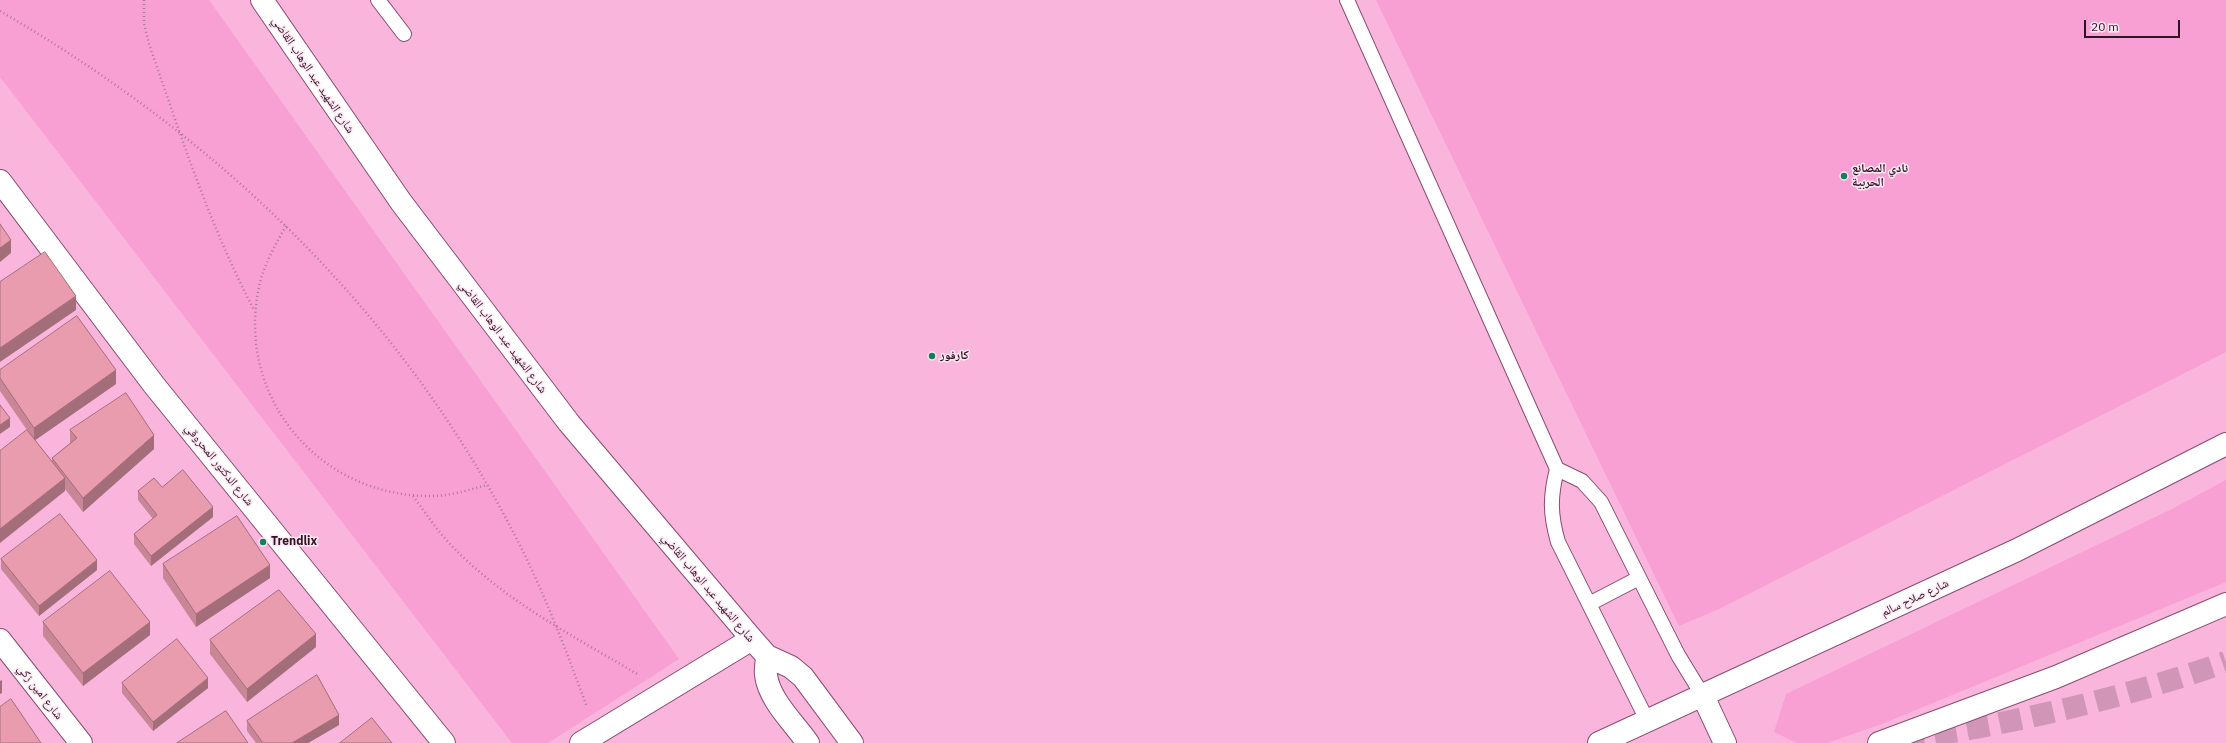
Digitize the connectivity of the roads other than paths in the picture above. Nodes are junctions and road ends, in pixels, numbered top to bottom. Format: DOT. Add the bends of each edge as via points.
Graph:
graph roads {
  1 [pos="262,0"];
  2 [pos="378,0"];
  3 [pos="1347,0"];
  4 [pos="404,34"];
  5 [pos="0,181"];
  6 [pos="2226,444"];
  7 [pos="1557,469"];
  8 [pos="1639,578"];
  9 [pos="1589,604"];
  10 [pos="2226,604"];
  11 [pos="752,639"];
  12 [pos="0,640"];
  13 [pos="767,656"];
  14 [pos="1703,696"];
  15 [pos="1648,720"];
  16 [pos="589,738"];
  17 [pos="80,743"];
  18 [pos="444,743"];
  19 [pos="808,743"];
  20 [pos="852,743"];
  21 [pos="1599,743"];
  22 [pos="1725,743"];
  23 [pos="1878,743"];
  1 -- 11 [label="main road, شارع الشهيد عبد الوهاب القاضي" via="401,202 569,423"];
  2 -- 4 [label="lane"];
  3 -- 7 [label="lane"];
  5 -- 18 [label="main road, شارع الدكتور المحروقي" via="154,386"];
  6 -- 14 [label="main road, شارع صلاح سالم" via="2017,550"];
  7 -- 8 [label="lane" via="1582,482 1601,502"];
  7 -- 9 [label="lane" via="1551,494 1551,519 1558,542"];
  8 -- 9 [label="lane"];
  8 -- 14 [label="lane" via="1678,655"];
  9 -- 15 [label="lane"];
  10 -- 23 [label="main road" via="2056,677"];
  11 -- 13 [label="main road, شارع الشهيد عبد الوهاب القاضي"];
  11 -- 16 [label="main road"];
  12 -- 17 [label="main road, شارع امين زكي"];
  13 -- 19 [label="main road" via="766,674 769,687"];
  13 -- 20 [label="main road, شارع الشهيد عبد الوهاب القاضي" via="791,667 802,677"];
  14 -- 15 [label="main road, شارع صلاح سالم"];
  14 -- 22 [label="main road"];
  15 -- 21 [label="main road, شارع صلاح سالم"];
}
